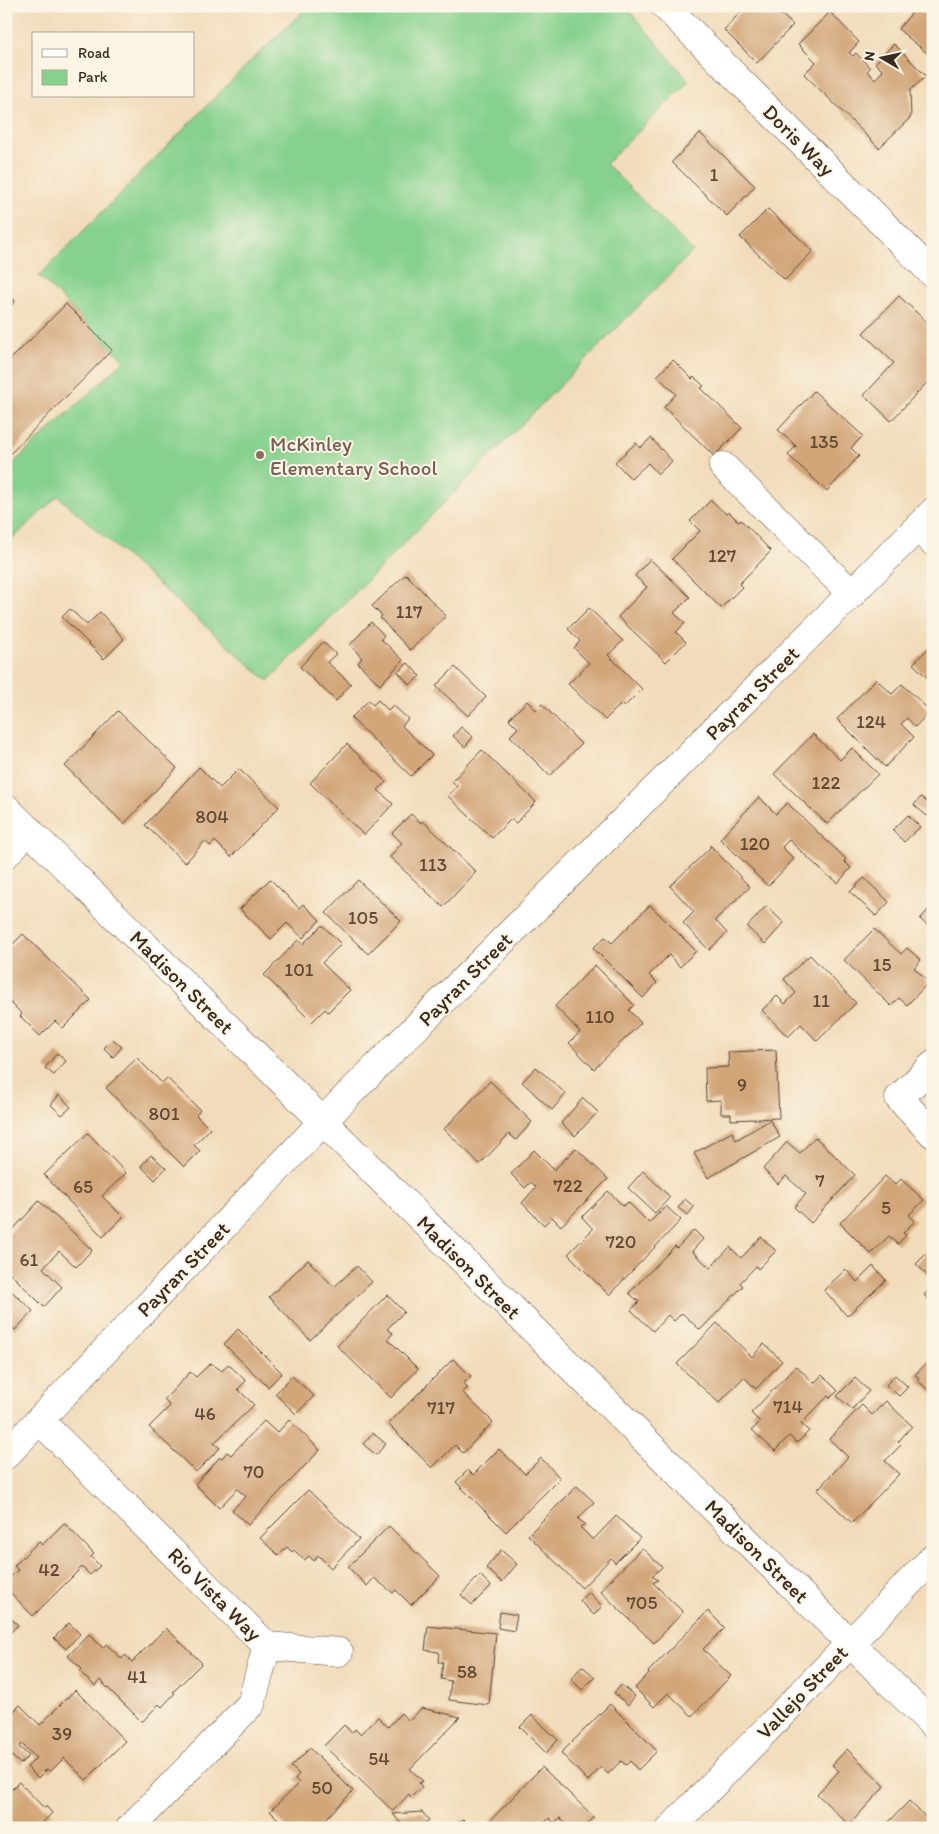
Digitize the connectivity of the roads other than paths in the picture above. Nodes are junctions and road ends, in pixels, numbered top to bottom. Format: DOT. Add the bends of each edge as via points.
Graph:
graph roads {
  1 [pos="665,6"];
  2 [pos="933,274"];
  3 [pos="723,466"];
  4 [pos="928,527"];
  5 [pos="852,594"];
  6 [pos="6,808"];
  7 [pos="29,830"];
  8 [pos="6,854"];
  9 [pos="933,1065"];
  10 [pos="323,1122"];
  11 [pos="933,1134"];
  12 [pos="39,1420"];
  13 [pos="6,1455"];
  14 [pos="933,1558"];
  15 [pos="849,1642"];
  16 [pos="267,1646"];
  17 [pos="339,1652"];
  18 [pos="933,1725"];
  19 [pos="130,1828"];
  20 [pos="671,1828"];
  1 -- 2 [label="street, Doris Way"];
  3 -- 5 [label="street"];
  4 -- 5 [label="street, Payran Street"];
  5 -- 10 [label="street, Payran Street"];
  6 -- 7 [label="street, Madison Street"];
  7 -- 8 [label="street"];
  7 -- 10 [label="street, Madison Street"];
  9 -- 11 [label="street" via="899,1098"];
  10 -- 12 [label="street, Payran Street"];
  10 -- 15 [label="street, Madison Street"];
  12 -- 13 [label="street, Payran Street"];
  12 -- 16 [label="street, Rio Vista Way"];
  14 -- 15 [label="street, Vallejo Street"];
  15 -- 18 [label="street, Madison Street"];
  15 -- 20 [label="street, Vallejo Street"];
  16 -- 17 [label="street"];
  16 -- 19 [label="street, Rio Vista Way" via="251,1704"];
}
